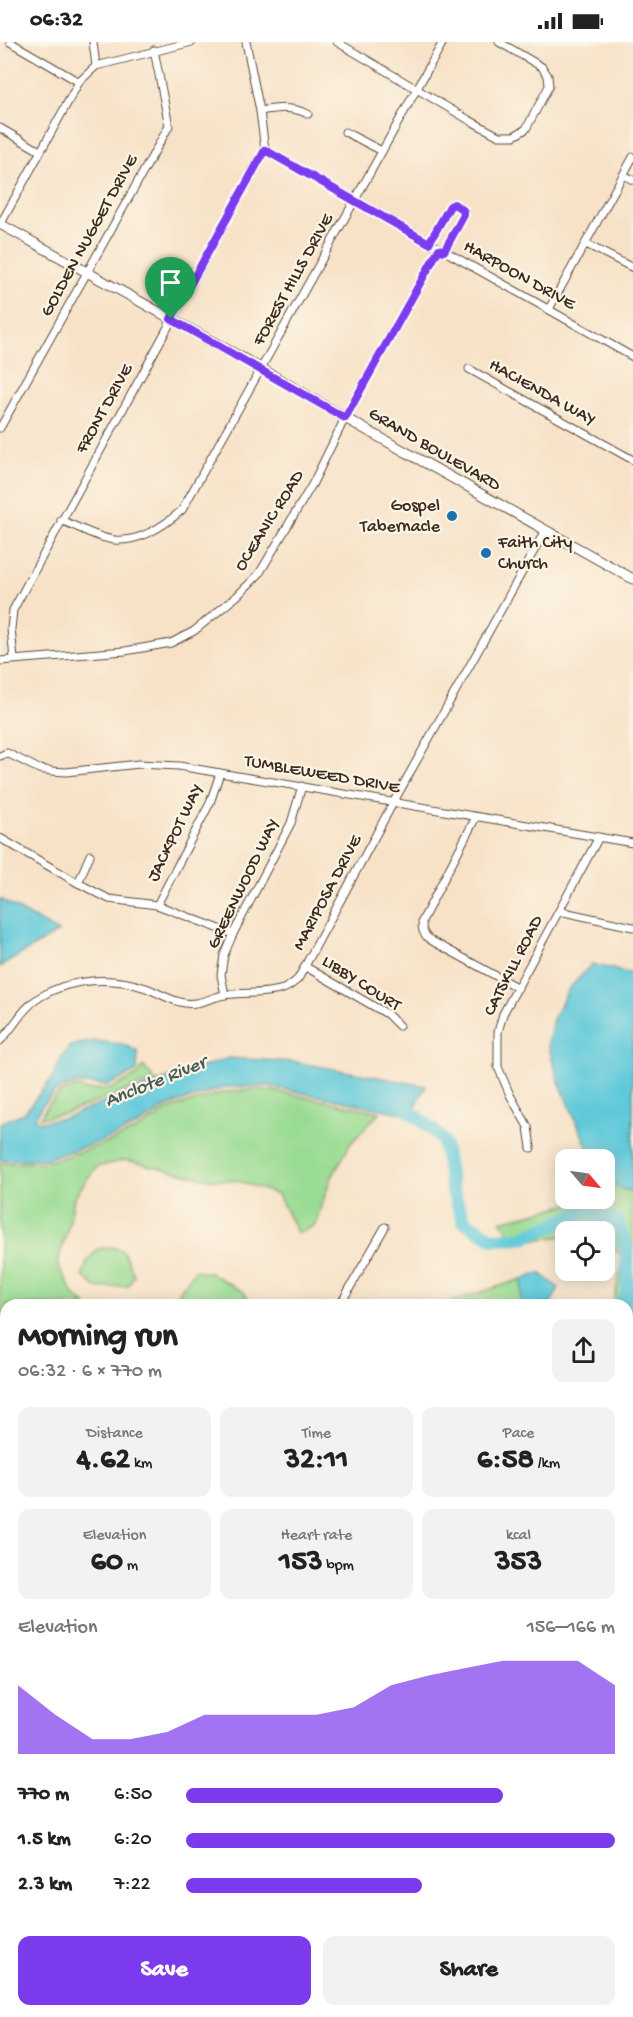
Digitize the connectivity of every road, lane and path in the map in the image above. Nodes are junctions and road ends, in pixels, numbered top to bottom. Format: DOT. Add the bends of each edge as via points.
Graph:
graph roads {
  1 [pos="10,42"];
  2 [pos="93,42"];
  3 [pos="192,42"];
  4 [pos="246,42"];
  5 [pos="337,42"];
  6 [pos="442,42"];
  7 [pos="499,42"];
  8 [pos="154,50"];
  9 [pos="96,66"];
  10 [pos="79,82"];
  11 [pos="416,88"];
  12 [pos="260,111"];
  13 [pos="308,114"];
  14 [pos="0,128"];
  15 [pos="345,132"];
  16 [pos="265,150"];
  17 [pos="40,151"];
  18 [pos="382,151"];
  19 [pos="633,158"];
  20 [pos="624,175"];
  21 [pos="633,180"];
  22 [pos="354,200"];
  23 [pos="0,225"];
  24 [pos="429,243"];
  25 [pos="586,244"];
  26 [pos="441,250"];
  27 [pos="633,268"];
  28 [pos="87,273"];
  29 [pos="549,309"];
  30 [pos="171,319"];
  31 [pos="633,357"];
  32 [pos="262,369"];
  33 [pos="469,369"];
  34 [pos="345,418"];
  35 [pos="0,428"];
  36 [pos="633,460"];
  37 [pos="61,520"];
  38 [pos="545,531"];
  39 [pos="633,579"];
  40 [pos="14,659"];
  41 [pos="0,661"];
  42 [pos="4,754"];
  43 [pos="220,773"];
  44 [pos="302,786"];
  45 [pos="393,803"];
  46 [pos="476,817"];
  47 [pos="599,837"];
  48 [pos="0,838"];
  49 [pos="633,843"];
  50 [pos="90,855"];
  51 [pos="78,883"];
  52 [pos="157,905"];
  53 [pos="560,911"];
  54 [pos="633,927"];
  55 [pos="233,934"];
  56 [pos="306,967"];
  57 [pos="518,988"];
  58 [pos="225,995"];
  59 [pos="399,1026"];
  60 [pos="0,1041"];
  61 [pos="531,1148"];
  62 [pos="385,1227"];
  63 [pos="343,1299"];
  1 -- 10 [label="street"];
  2 -- 9 [label="street"];
  3 -- 8 [label="street"];
  4 -- 12 [label="street"];
  5 -- 11 [label="street"];
  6 -- 11 [label="street, FOREST HILLS DRIVE"];
  7 -- 11 [label="street" via="542,67 548,76 549,86 525,129 514,136 499,136"];
  8 -- 9 [label="street"];
  8 -- 28 [label="street, GOLDEN NUGGET DRIVE" via="169,126"];
  9 -- 10 [label="street"];
  10 -- 17 [label="street"];
  11 -- 18 [label="street, FOREST HILLS DRIVE"];
  12 -- 13 [label="street" via="284,107"];
  12 -- 16 [label="street"];
  14 -- 17 [label="street"];
  15 -- 18 [label="street"];
  16 -- 22 [label="street, HARPOON DRIVE"];
  16 -- 30 [label="street, FRONT DRIVE"];
  17 -- 23 [label="street"];
  18 -- 22 [label="street, FOREST HILLS DRIVE"];
  19 -- 20 [label="street"];
  20 -- 21 [label="street"];
  20 -- 25 [label="street"];
  22 -- 24 [label="street, HARPOON DRIVE"];
  22 -- 32 [label="street, FOREST HILLS DRIVE"];
  23 -- 28 [label="street, GRAND BOULEVARD"];
  24 -- 26 [label="street, HARPOON DRIVE"];
  24 -- 26 [label="street, OCEANIC ROAD" via="450,206 460,207 464,215"];
  25 -- 27 [label="street"];
  25 -- 29 [label="street"];
  26 -- 29 [label="street, HARPOON DRIVE"];
  26 -- 34 [label="street, OCEANIC ROAD"];
  28 -- 30 [label="street, GRAND BOULEVARD"];
  28 -- 35 [label="street, GOLDEN NUGGET DRIVE"];
  29 -- 31 [label="street, HARPOON DRIVE"];
  30 -- 32 [label="street, GRAND BOULEVARD"];
  30 -- 37 [label="street, FRONT DRIVE"];
  32 -- 34 [label="street, GRAND BOULEVARD"];
  32 -- 37 [label="street, FOREST HILLS DRIVE" via="182,510 164,526 136,538 114,540"];
  33 -- 36 [label="street, HACIENDA WAY"];
  34 -- 38 [label="street, GRAND BOULEVARD"];
  34 -- 40 [label="street, OCEANIC ROAD" via="313,483 259,574 194,631 171,643 125,651"];
  37 -- 40 [label="street, FRONT DRIVE" via="13,610"];
  38 -- 39 [label="street, GRAND BOULEVARD"];
  38 -- 45 [label="street, MARIPOSA DRIVE"];
  40 -- 41 [label="street, OCEANIC ROAD"];
  42 -- 43 [label="street, TUMBLEWEED DRIVE" via="52,771 139,764"];
  43 -- 44 [label="street, TUMBLEWEED DRIVE"];
  43 -- 52 [label="street, JACKPOT WAY" via="210,803"];
  44 -- 45 [label="street, TUMBLEWEED DRIVE"];
  44 -- 55 [label="street, GREENWOOD WAY" via="291,823"];
  45 -- 46 [label="street, TUMBLEWEED DRIVE"];
  45 -- 56 [label="street, MARIPOSA DRIVE"];
  46 -- 47 [label="street, TUMBLEWEED DRIVE"];
  46 -- 57 [label="street" via="422,921 422,931 425,937"];
  47 -- 49 [label="street, TUMBLEWEED DRIVE"];
  47 -- 53 [label="street, CATSKILL ROAD"];
  48 -- 51 [label="street"];
  50 -- 51 [label="street"];
  51 -- 52 [label="street" via="110,898"];
  52 -- 55 [label="street"];
  53 -- 54 [label="street"];
  53 -- 57 [label="street, CATSKILL ROAD"];
  55 -- 58 [label="street, GREENWOOD WAY" via="221,975"];
  56 -- 58 [label="street, MARIPOSA DRIVE" via="286,988"];
  56 -- 59 [label="street, LIBBY COURT" via="387,1014"];
  57 -- 61 [label="street, CATSKILL ROAD" via="498,1032 498,1067 528,1127"];
  58 -- 60 [label="street, MARIPOSA DRIVE" via="192,1005 127,982 80,981 39,997 24,1009"];
  62 -- 63 [label="street"];
}
